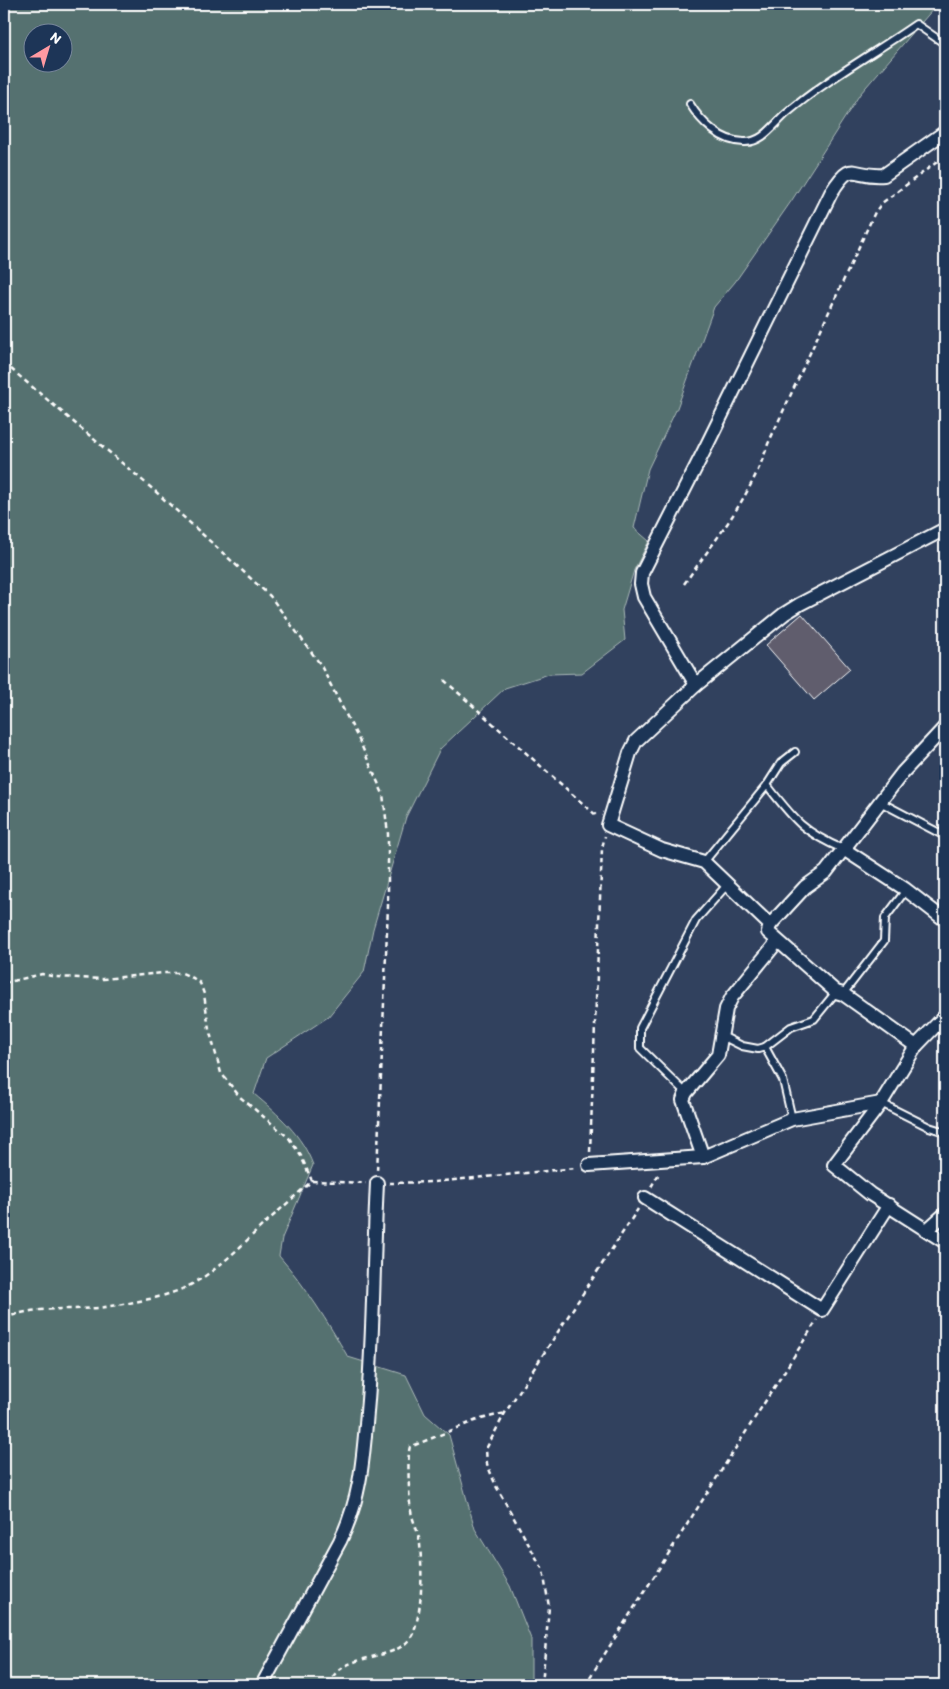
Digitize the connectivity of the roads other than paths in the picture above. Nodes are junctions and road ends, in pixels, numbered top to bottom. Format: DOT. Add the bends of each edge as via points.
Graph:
graph roads {
  1 [pos="945,44"];
  2 [pos="690,104"];
  3 [pos="945,132"];
  4 [pos="945,529"];
  5 [pos="696,685"];
  6 [pos="945,727"];
  7 [pos="795,752"];
  8 [pos="767,785"];
  9 [pos="880,802"];
  10 [pos="945,836"];
  11 [pos="845,850"];
  12 [pos="704,862"];
  13 [pos="727,884"];
  14 [pos="906,890"];
  15 [pos="945,920"];
  16 [pos="770,925"];
  17 [pos="777,942"];
  18 [pos="839,993"];
  19 [pos="945,1016"];
  20 [pos="722,1036"];
  21 [pos="916,1046"];
  22 [pos="765,1047"];
  23 [pos="686,1093"];
  24 [pos="881,1103"];
  25 [pos="792,1119"];
  26 [pos="945,1132"];
  27 [pos="703,1157"];
  28 [pos="589,1165"];
  29 [pos="377,1184"];
  30 [pos="645,1198"];
  31 [pos="889,1205"];
  32 [pos="945,1214"];
  33 [pos="927,1230"];
  34 [pos="945,1242"];
  35 [pos="262,1685"];
  1 -- 2 [label="lane" via="916,24 830,80 762,137 744,142 712,129"];
  3 -- 5 [label="street" via="884,174 850,171 842,174 642,573 644,597"];
  4 -- 5 [label="street" via="784,614"];
  5 -- 12 [label="street" via="636,741 608,825 662,850"];
  6 -- 9 [label="street"];
  7 -- 8 [label="lane" via="780,763"];
  8 -- 11 [label="lane" via="796,822 824,841"];
  8 -- 12 [label="lane"];
  9 -- 10 [label="lane"];
  9 -- 11 [label="street"];
  11 -- 14 [label="street"];
  11 -- 16 [label="street"];
  12 -- 13 [label="street"];
  13 -- 16 [label="street"];
  13 -- 23 [label="lane" via="696,920 640,1028 640,1048"];
  14 -- 15 [label="street"];
  14 -- 18 [label="lane" via="885,918 884,941"];
  16 -- 17 [label="street" via="768,932"];
  17 -- 18 [label="street"];
  17 -- 20 [label="street" via="732,996 726,1008"];
  18 -- 21 [label="street"];
  18 -- 22 [label="lane" via="814,1019 792,1027"];
  19 -- 21 [label="street"];
  20 -- 22 [label="lane" via="742,1046"];
  20 -- 23 [label="street" via="718,1055"];
  21 -- 24 [label="street"];
  22 -- 25 [label="lane" via="783,1080"];
  23 -- 27 [label="street" via="683,1100"];
  24 -- 25 [label="street"];
  24 -- 26 [label="lane"];
  24 -- 31 [label="street" via="834,1164 870,1194"];
  25 -- 27 [label="street"];
  27 -- 28 [label="street"];
  29 -- 35 [label="street" via="371,1367 359,1492 344,1533"];
  30 -- 31 [label="street" via="822,1310"];
  31 -- 33 [label="street"];
  32 -- 33 [label="street"];
  33 -- 34 [label="street"];
}
